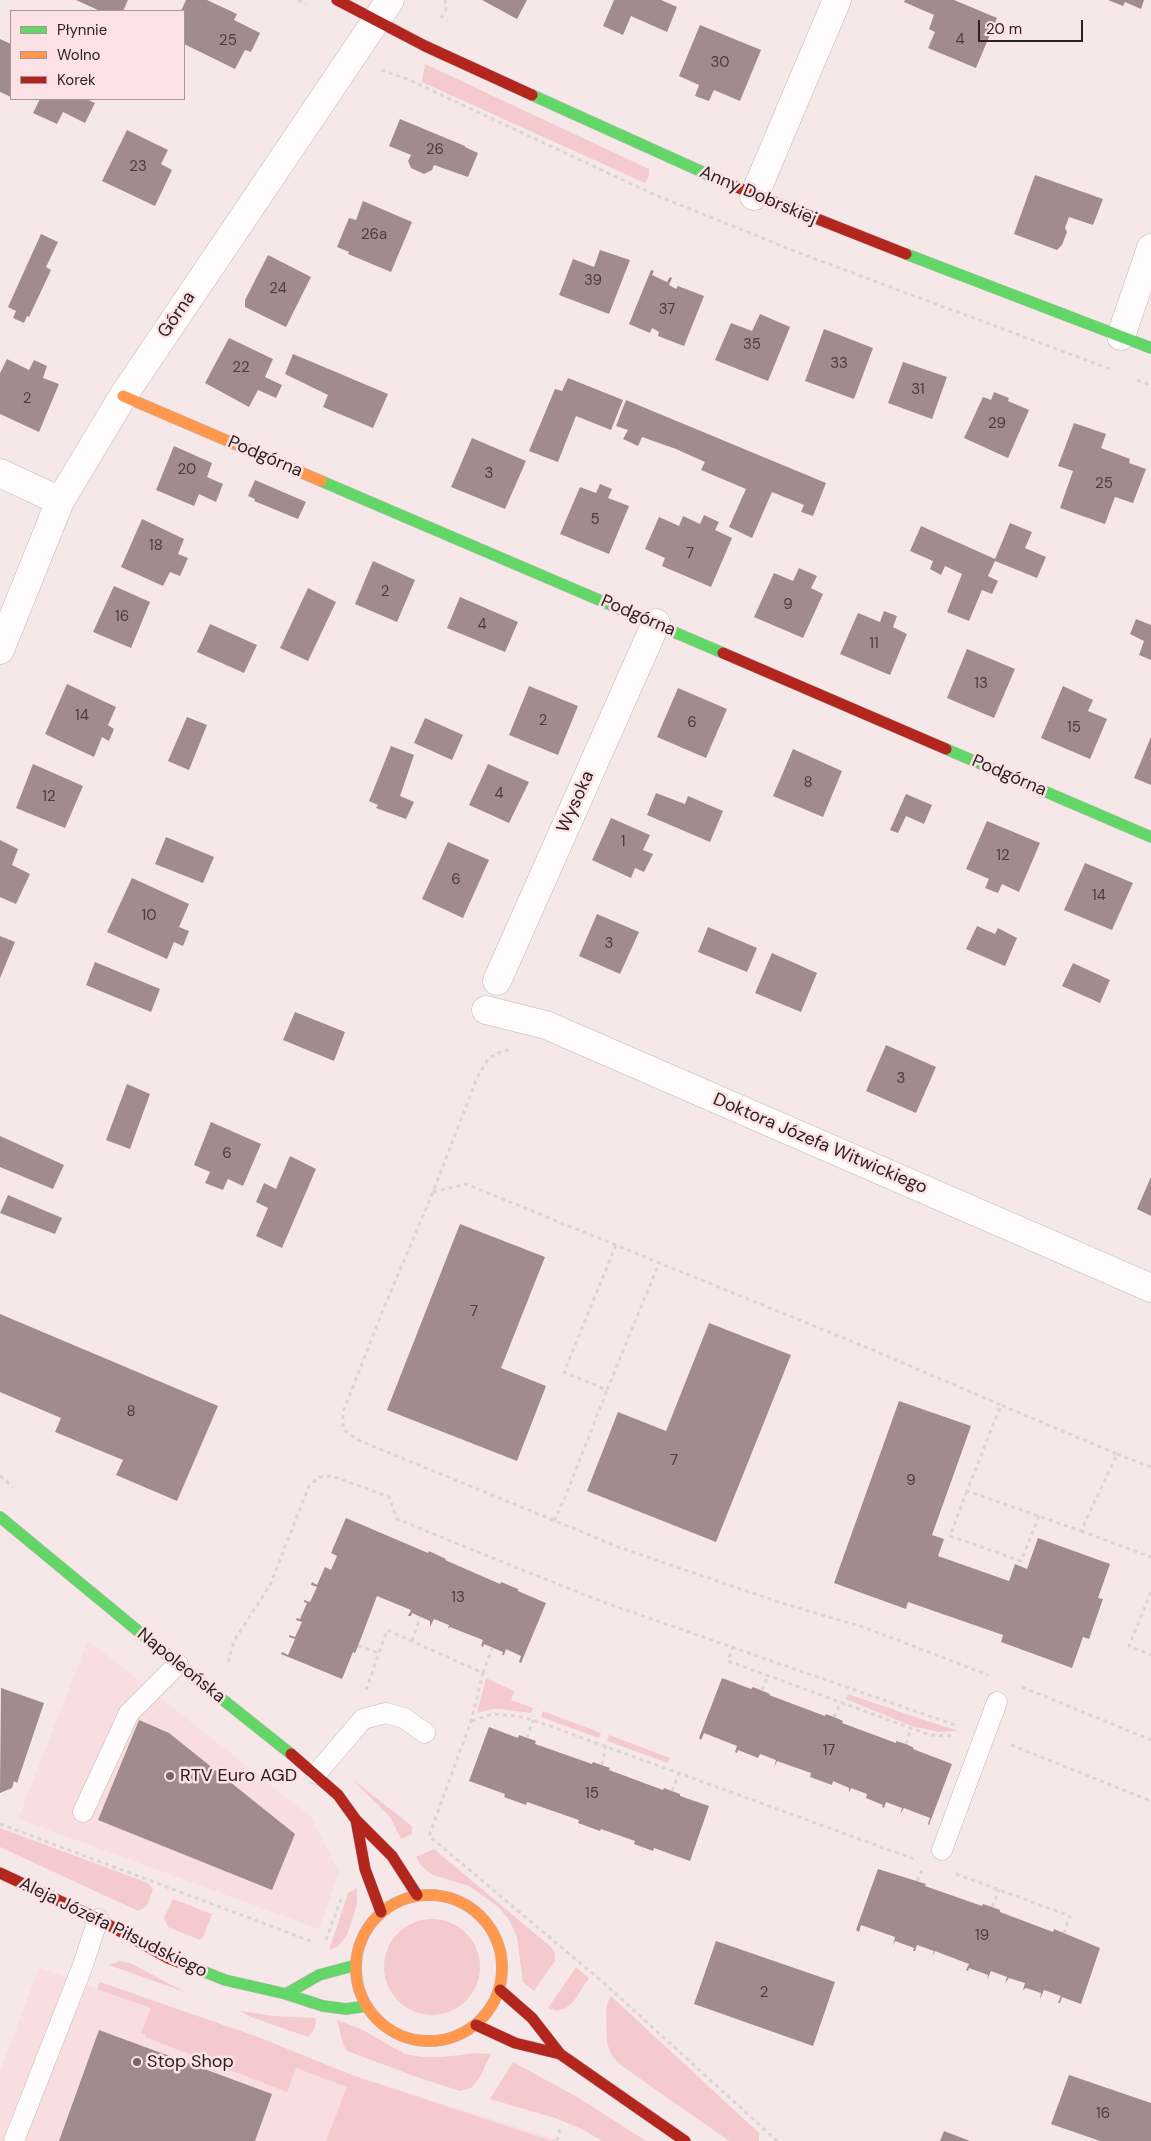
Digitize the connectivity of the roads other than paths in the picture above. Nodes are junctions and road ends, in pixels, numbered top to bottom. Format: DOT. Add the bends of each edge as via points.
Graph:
graph roads {
  1 [pos="337,0"];
  2 [pos="837,0"];
  3 [pos="383,11"];
  4 [pos="754,196"];
  5 [pos="1151,248"];
  6 [pos="1121,336"];
  7 [pos="1151,348"];
  8 [pos="124,396"];
  9 [pos="0,473"];
  10 [pos="60,501"];
  11 [pos="656,623"];
  12 [pos="0,650"];
  13 [pos="1151,837"];
  14 [pos="497,981"];
  15 [pos="486,1010"];
  16 [pos="1151,1288"];
  17 [pos="0,1516"];
  18 [pos="178,1664"];
  19 [pos="996,1702"];
  20 [pos="425,1733"];
  21 [pos="316,1774"];
  22 [pos="83,1812"];
  23 [pos="356,1820"];
  24 [pos="942,1850"];
  25 [pos="0,1873"];
  26 [pos="417,1896"];
  27 [pos="381,1912"];
  28 [pos="98,1919"];
  29 [pos="356,1965"];
  30 [pos="500,1990"];
  31 [pos="286,1994"];
  32 [pos="366,2006"];
  33 [pos="476,2025"];
  34 [pos="560,2054"];
  35 [pos="14,2141"];
  36 [pos="685,2141"];
  1 -- 3 [label="street, Anny Dobrskiej"];
  2 -- 4 [label="street"];
  3 -- 4 [label="street, Anny Dobrskiej" via="425,46"];
  3 -- 8 [label="street, Górna"];
  4 -- 6 [label="street, Anny Dobrskiej"];
  5 -- 6 [label="street"];
  6 -- 7 [label="street, Anny Dobrskiej"];
  8 -- 10 [label="street, Górna"];
  8 -- 11 [label="street, Podgórna"];
  9 -- 10 [label="street"];
  10 -- 12 [label="street, Górna"];
  11 -- 13 [label="street, Podgórna"];
  11 -- 14 [label="street, Wysoka"];
  15 -- 16 [label="street, Doktora Józefa Witwickiego" via="546,1025"];
  17 -- 18 [label="street, Napoleońska"];
  18 -- 21 [label="street, Napoleońska"];
  18 -- 22 [label="lane" via="129,1713"];
  19 -- 24 [label="lane" via="978,1733"];
  20 -- 21 [label="lane" via="404,1718 386,1713 363,1719"];
  21 -- 23 [label="street, Napoleońska" via="338,1795"];
  23 -- 26 [label="street, Napoleońska" via="392,1856"];
  23 -- 27 [label="street, Napoleońska" via="365,1869"];
  25 -- 28 [label="street, Aleja Józefa Piłsudskiego"];
  26 -- 27 [label="street" via="398,1901"];
  26 -- 30 [label="street" via="442,1896 466,1904 485,1919 498,1941 503,1965"];
  27 -- 29 [label="street" via="359,1946"];
  28 -- 31 [label="street, Aleja Józefa Piłsudskiego" via="168,1958 225,1980"];
  28 -- 35 [label="lane"];
  29 -- 31 [label="street" via="320,1975"];
  29 -- 32 [label="street" via="358,1986"];
  30 -- 33 [label="street" via="490,2010"];
  30 -- 34 [label="street" via="532,2018"];
  31 -- 32 [label="street, Aleja Józefa Piłsudskiego" via="323,2006 346,2009"];
  32 -- 33 [label="street" via="383,2025 405,2038 429,2042 454,2038"];
  33 -- 34 [label="street" via="515,2043"];
  34 -- 36 [label="street"];
}
